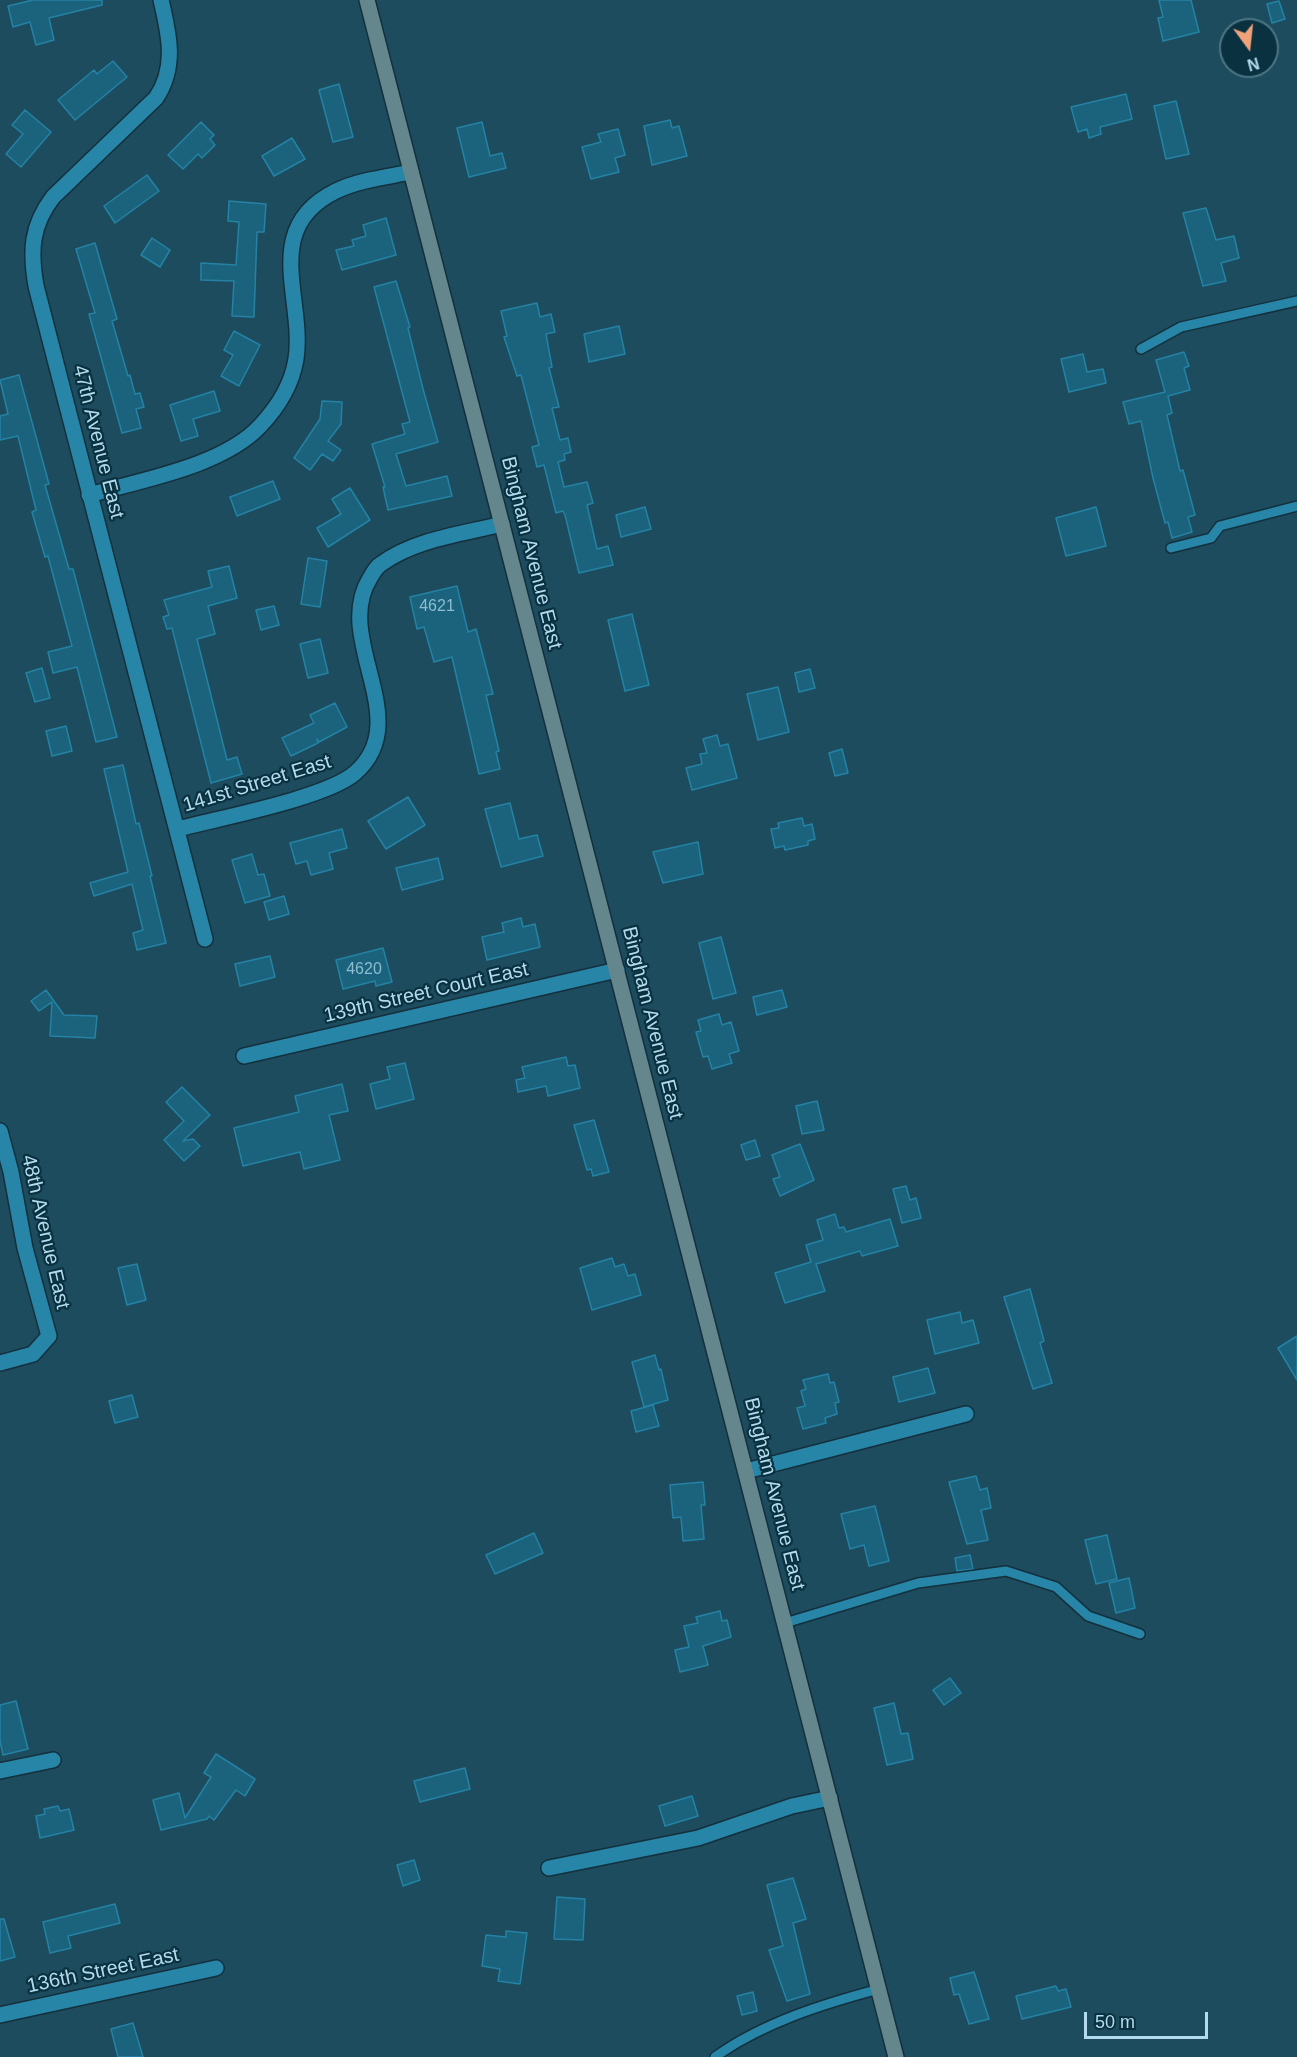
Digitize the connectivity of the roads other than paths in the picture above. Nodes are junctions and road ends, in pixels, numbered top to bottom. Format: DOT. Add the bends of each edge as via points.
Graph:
graph roads {
  1 [pos="161,0"];
  2 [pos="367,0"];
  3 [pos="411,172"];
  4 [pos="1297,301"];
  5 [pos="1141,349"];
  6 [pos="90,495"];
  7 [pos="1297,506"];
  8 [pos="502,524"];
  9 [pos="1171,548"];
  10 [pos="178,829"];
  11 [pos="205,939"];
  12 [pos="617,970"];
  13 [pos="244,1056"];
  14 [pos="0,1131"];
  15 [pos="0,1363"];
  16 [pos="966,1414"];
  17 [pos="746,1471"];
  18 [pos="785,1623"];
  19 [pos="1140,1634"];
  20 [pos="52,1760"];
  21 [pos="0,1771"];
  22 [pos="830,1798"];
  23 [pos="549,1868"];
  24 [pos="216,1968"];
  25 [pos="879,1989"];
  26 [pos="0,2016"];
  27 [pos="715,2057"];
  28 [pos="896,2057"];
  1 -- 6 [label="street, 47th Avenue East" via="171,47 163,87 53,197 34,229 31,250 36,286"];
  2 -- 3 [label="street, Bingham Avenue East"];
  3 -- 6 [label="street" via="335,192 301,223 290,252 289,280 297,321 294,369 287,390 260,426 224,453"];
  3 -- 8 [label="street, Bingham Avenue East"];
  4 -- 5 [label="lane" via="1181,327"];
  6 -- 10 [label="street, 47th Avenue East"];
  7 -- 9 [label="lane" via="1220,526 1211,538"];
  8 -- 10 [label="street, 141st Street East" via="417,546 382,563 366,585 359,633 379,721 370,753 356,772 308,794"];
  8 -- 12 [label="street, Bingham Avenue East"];
  10 -- 11 [label="street, 47th Avenue East"];
  12 -- 13 [label="street, 139th Street Court East"];
  12 -- 17 [label="street, Bingham Avenue East"];
  14 -- 15 [label="street, 48th Avenue East" via="49,1336 33,1354"];
  16 -- 17 [label="street"];
  17 -- 18 [label="street, Bingham Avenue East"];
  18 -- 19 [label="lane" via="918,1583 1006,1571 1056,1587 1088,1616"];
  18 -- 22 [label="street, Bingham Avenue East"];
  20 -- 21 [label="street"];
  22 -- 23 [label="street" via="792,1806 698,1838"];
  22 -- 25 [label="street, Bingham Avenue East"];
  24 -- 26 [label="street, 136th Street East"];
  25 -- 27 [label="lane" via="777,2024"];
  25 -- 28 [label="street, Bingham Avenue East"];
}
